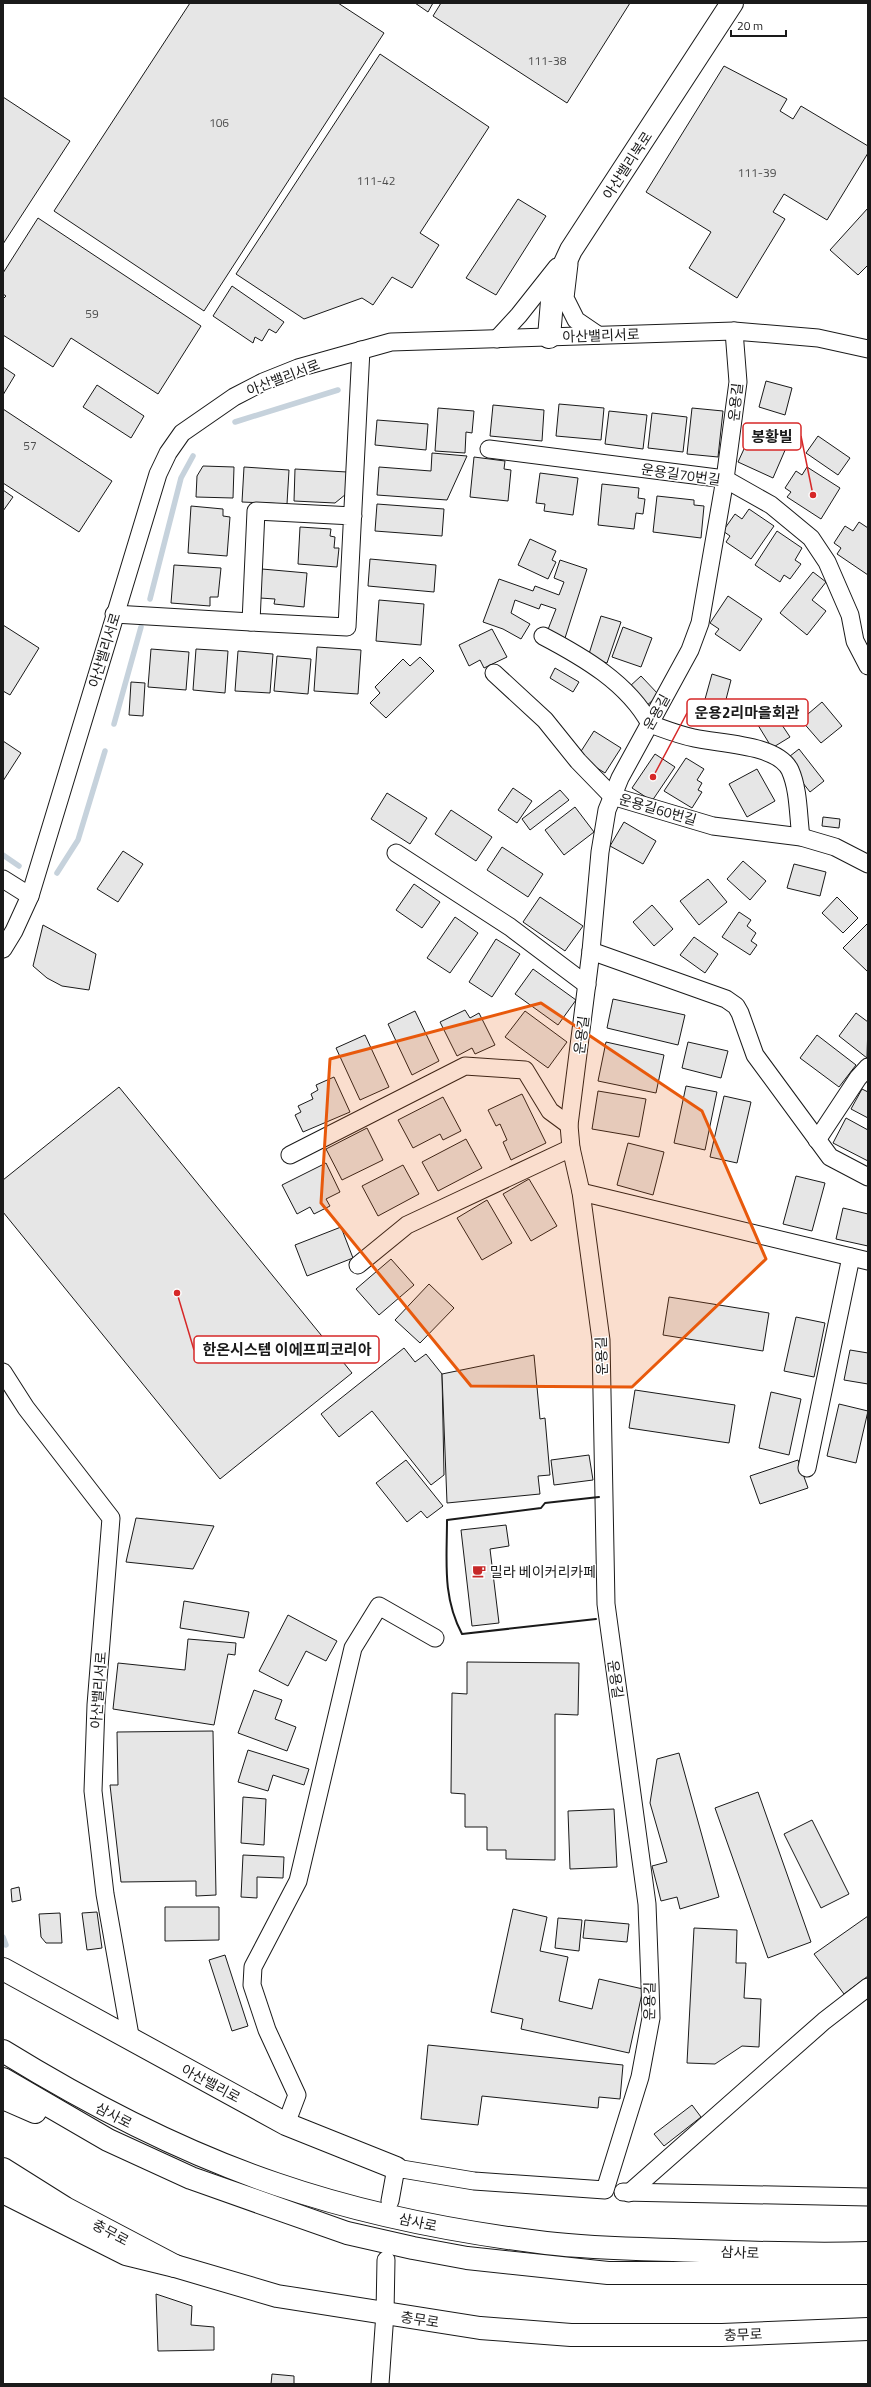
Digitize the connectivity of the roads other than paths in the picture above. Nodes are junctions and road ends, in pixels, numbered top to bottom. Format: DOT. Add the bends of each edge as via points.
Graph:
graph roads {
  1 [pos="732,3"];
  2 [pos="571,250"];
  3 [pos="734,331"];
  4 [pos="598,335"];
  5 [pos="549,337"];
  6 [pos="497,338"];
  7 [pos="868,349"];
  8 [pos="361,350"];
  9 [pos="489,449"];
  10 [pos="725,479"];
  11 [pos="353,516"];
  12 [pos="114,614"];
  13 [pos="251,622"];
  14 [pos="543,636"];
  15 [pos="868,666"];
  16 [pos="494,673"];
  17 [pos="650,724"];
  18 [pos="612,796"];
  19 [pos="801,837"];
  20 [pos="396,854"];
  21 [pos="868,864"];
  22 [pos="3,879"];
  23 [pos="30,896"];
  24 [pos="3,949"];
  25 [pos="591,951"];
  26 [pos="587,985"];
  27 [pos="868,1067"];
  28 [pos="569,1125"];
  29 [pos="817,1140"];
  30 [pos="571,1148"];
  31 [pos="290,1155"];
  32 [pos="868,1177"];
  33 [pos="581,1192"];
  34 [pos="851,1257"];
  35 [pos="868,1261"];
  36 [pos="358,1265"];
  37 [pos="3,1372"];
  38 [pos="807,1468"];
  39 [pos="435,1638"];
  40 [pos="7,1970"];
  41 [pos="868,1987"];
  42 [pos="131,2041"];
  43 [pos="3,2051"];
  44 [pos="3,2079"];
  45 [pos="3,2098"];
  46 [pos="286,2124"];
  47 [pos="396,2168"];
  48 [pos="3,2169"];
  49 [pos="191,2178"];
  50 [pos="605,2190"];
  51 [pos="3,2192"];
  52 [pos="629,2193"];
  53 [pos="868,2197"];
  54 [pos="390,2201"];
  55 [pos="868,2253"];
  56 [pos="386,2260"];
  57 [pos="175,2266"];
  58 [pos="868,2273"];
  59 [pos="385,2313"];
  60 [pos="868,2329"];
  61 [pos="380,2384"];
  1 -- 2 [label="main road, 아산밸리북로"];
  2 -- 4 [label="street" via="565,298 576,320"];
  2 -- 5 [label="main road, 아산밸리북로" via="553,289"];
  2 -- 6 [label="street" via="519,315"];
  3 -- 4 [label="street, 아산밸리서로"];
  3 -- 7 [label="street, 아산밸리서로" via="818,338"];
  3 -- 10 [label="street, 운용길" via="738,382"];
  4 -- 5 [label="street, 아산밸리서로"];
  5 -- 6 [label="street, 아산밸리서로"];
  6 -- 8 [label="street, 아산밸리서로" via="391,342"];
  8 -- 11 [label="street"];
  8 -- 12 [label="street, 아산밸리서로" via="298,368 263,382 234,397 182,433 158,474"];
  9 -- 10 [label="street, 운용길70번길"];
  10 -- 15 [label="street, 운용길70번길" via="771,505 811,538 839,586 850,614 855,641"];
  10 -- 17 [label="street, 운용길" via="700,623 690,650"];
  11 -- 13 [label="street" via="347,627"];
  11 -- 13 [label="street" via="256,511"];
  12 -- 13 [label="street"];
  12 -- 23 [label="street, 아산밸리서로"];
  14 -- 17 [label="street" via="576,653 613,681 640,706"];
  16 -- 18 [label="street, 운용길60번길" via="545,720 578,761"];
  17 -- 18 [label="street, 운용길"];
  17 -- 19 [label="street" via="692,738 760,750 776,756 789,769 794,782"];
  18 -- 19 [label="street, 운용길60번길" via="713,826"];
  18 -- 25 [label="street, 운용길" via="600,852"];
  19 -- 21 [label="street, 운용길60번길" via="836,847"];
  20 -- 26 [label="street" via="510,927"];
  22 -- 23 [label="street"];
  23 -- 24 [label="street, 아산밸리서로"];
  25 -- 26 [label="street, 운용길"];
  25 -- 29 [label="street" via="726,999 736,1006 755,1055"];
  26 -- 28 [label="street, 운용길"];
  27 -- 29 [label="street"];
  28 -- 30 [label="street, 운용길"];
  28 -- 31 [label="street" via="550,1111 525,1070 465,1066"];
  29 -- 32 [label="street" via="830,1157"];
  30 -- 33 [label="street, 운용길"];
  30 -- 36 [label="street" via="407,1225"];
  33 -- 34 [label="street"];
  33 -- 50 [label="street, 운용길" via="601,1340 606,1604 647,1904 651,2018 640,2077"];
  34 -- 35 [label="street"];
  34 -- 38 [label="street"];
  37 -- 42 [label="street, 아산밸리서로" via="26,1408 111,1518 96,1704 93,1791 105,1894"];
  39 -- 46 [label="street" via="379,1606 353,1648 298,1881 253,1967 252,1985 267,2030 297,2094"];
  40 -- 42 [label="main road, 아산밸리로"];
  41 -- 52 [label="street" via="824,2021"];
  42 -- 46 [label="main road, 아산밸리로"];
  43 -- 55 [label="main road, 삼사로" via="115,2116 183,2148 276,2184 415,2222 466,2232 603,2248 822,2255"];
  44 -- 49 [label="main road, 삼사로" via="108,2140"];
  45 -- 49 [label="main road"];
  46 -- 47 [label="main road, 아산밸리로"];
  47 -- 50 [label="street" via="474,2181"];
  47 -- 54 [label="street"];
  48 -- 57 [label="main road, 충무로" via="65,2208"];
  49 -- 58 [label="main road, 삼사로" via="347,2233 467,2258 608,2273"];
  50 -- 52 [label="street"];
  51 -- 57 [label="main road" via="126,2254"];
  52 -- 53 [label="street"];
  56 -- 59 [label="street"];
  57 -- 59 [label="main road, 충무로" via="277,2296"];
  59 -- 60 [label="main road, 충무로" via="480,2328 571,2335 722,2335"];
  59 -- 61 [label="street"];
}
